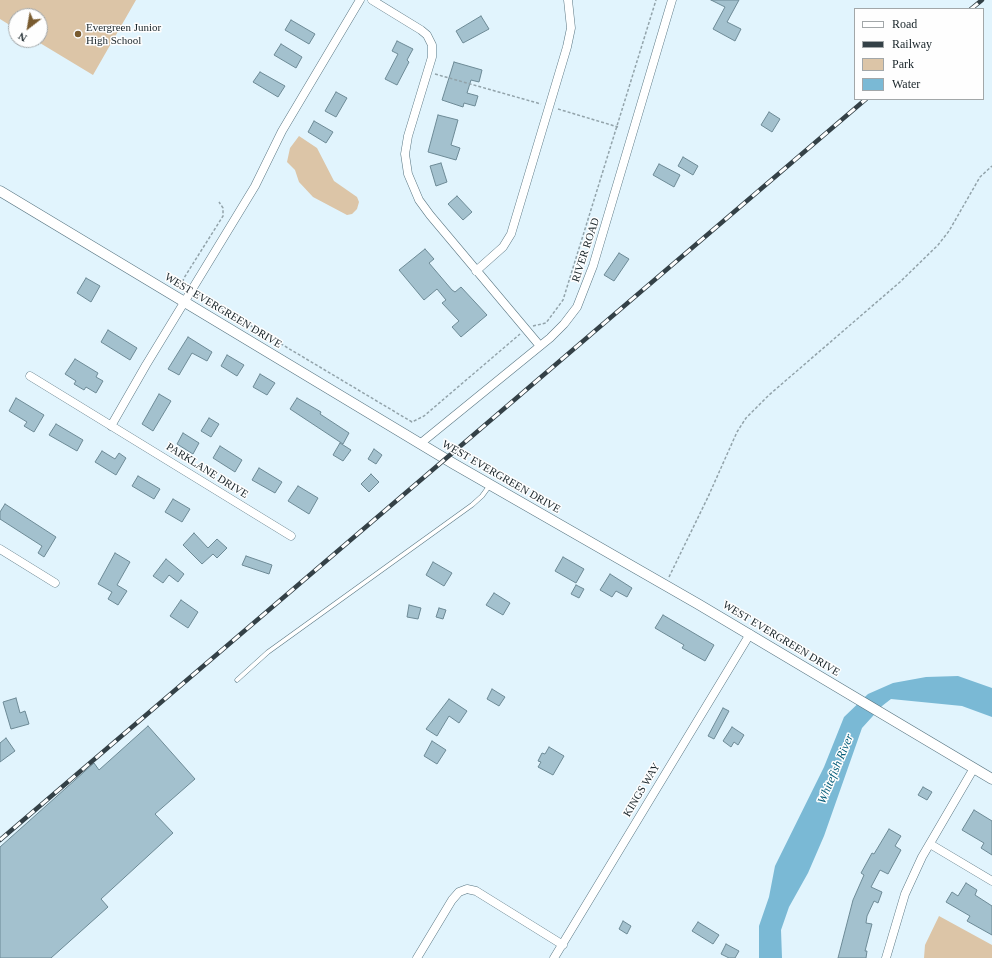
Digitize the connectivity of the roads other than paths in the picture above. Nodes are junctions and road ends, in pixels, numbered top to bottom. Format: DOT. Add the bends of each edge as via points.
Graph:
graph roads {
  1 [pos="360,0"];
  2 [pos="372,0"];
  3 [pos="568,0"];
  4 [pos="672,0"];
  5 [pos="0,192"];
  6 [pos="476,271"];
  7 [pos="185,302"];
  8 [pos="540,346"];
  9 [pos="30,376"];
  10 [pos="111,426"];
  11 [pos="421,443"];
  12 [pos="490,484"];
  13 [pos="291,536"];
  14 [pos="0,549"];
  15 [pos="55,583"];
  16 [pos="750,634"];
  17 [pos="237,680"];
  18 [pos="974,768"];
  19 [pos="992,779"];
  20 [pos="930,844"];
  21 [pos="992,881"];
  22 [pos="563,944"];
  23 [pos="417,958"];
  24 [pos="554,958"];
  25 [pos="886,958"];
  1 -- 7 [label="street" via="282,131 262,174"];
  2 -- 6 [label="street" via="414,25 427,35 432,45 433,51 408,136 407,169 424,208"];
  3 -- 6 [label="street" via="571,18 570,38 511,234 504,247"];
  4 -- 8 [label="street, RIVER ROAD" via="586,287 571,315"];
  5 -- 7 [label="street, WEST EVERGREEN DRIVE"];
  6 -- 8 [label="street"];
  7 -- 10 [label="street"];
  7 -- 11 [label="street, WEST EVERGREEN DRIVE"];
  8 -- 11 [label="street, RIVER ROAD"];
  9 -- 10 [label="street, PARKLANE DRIVE"];
  10 -- 13 [label="street, PARKLANE DRIVE"];
  11 -- 12 [label="street, WEST EVERGREEN DRIVE"];
  12 -- 16 [label="street, WEST EVERGREEN DRIVE"];
  12 -- 17 [label="lane" via="472,505 268,652"];
  14 -- 15 [label="street"];
  16 -- 18 [label="street, WEST EVERGREEN DRIVE"];
  16 -- 22 [label="street, KINGS WAY"];
  18 -- 19 [label="street, WEST EVERGREEN DRIVE"];
  18 -- 20 [label="street"];
  20 -- 21 [label="street"];
  20 -- 25 [label="street" via="905,894"];
  22 -- 23 [label="street" via="467,889 459,892 452,900"];
  22 -- 24 [label="street, KINGS WAY"];
}
